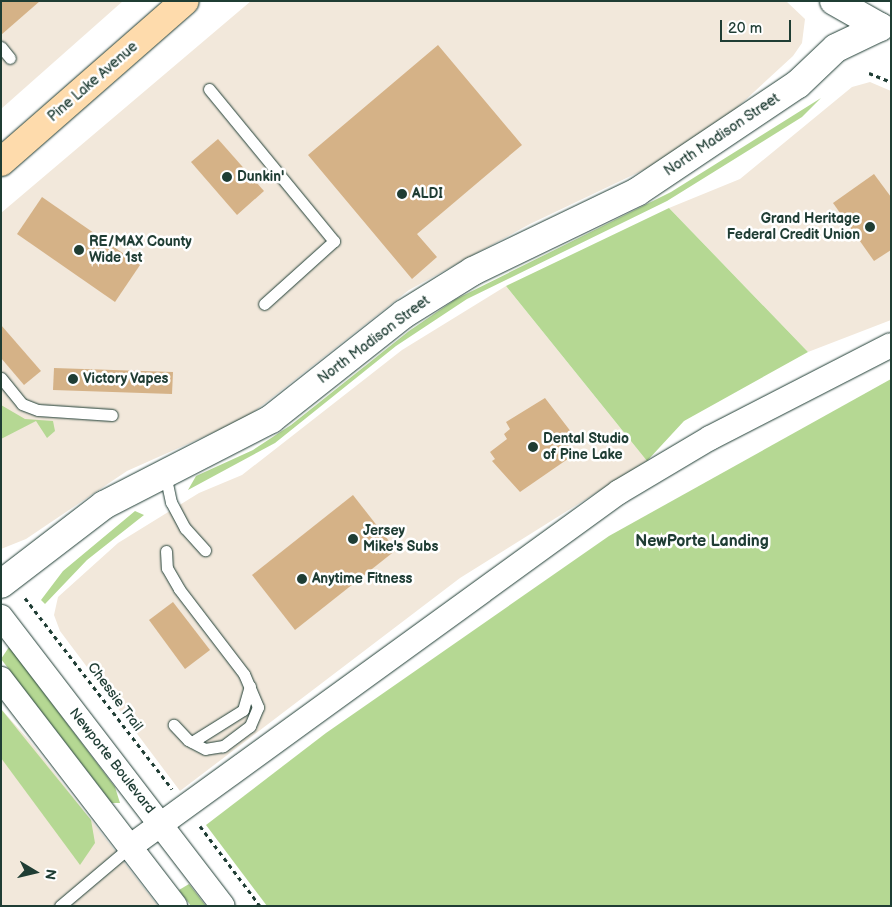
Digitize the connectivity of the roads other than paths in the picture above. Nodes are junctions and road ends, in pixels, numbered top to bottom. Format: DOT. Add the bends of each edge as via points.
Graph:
graph roads {
  1 [pos="185,1"];
  2 [pos="834,1"];
  3 [pos="887,27"];
  4 [pos="1,47"];
  5 [pos="10,58"];
  6 [pos="209,89"];
  7 [pos="1,162"];
  8 [pos="264,304"];
  9 [pos="891,346"];
  10 [pos="1,378"];
  11 [pos="112,415"];
  12 [pos="164,470"];
  13 [pos="205,550"];
  14 [pos="166,551"];
  15 [pos="1,584"];
  16 [pos="1,618"];
  17 [pos="1,679"];
  18 [pos="250,686"];
  19 [pos="174,725"];
  20 [pos="192,742"];
  21 [pos="160,824"];
  22 [pos="131,846"];
  23 [pos="60,906"];
  24 [pos="175,906"];
  25 [pos="223,906"];
  1 -- 7 [label="main road, Pine Lake Avenue"];
  2 -- 3 [label="street"];
  3 -- 12 [label="street, North Madison Street" via="836,48 798,84 637,192 473,271 404,314 271,419 235,440"];
  4 -- 5 [label="lane"];
  6 -- 8 [label="lane" via="334,241"];
  9 -- 21 [label="street" via="710,438 619,492"];
  10 -- 11 [label="lane" via="22,404 38,410"];
  12 -- 13 [label="lane" via="170,502 185,528"];
  12 -- 15 [label="street, North Madison Street" via="104,505"];
  14 -- 18 [label="lane" via="167,568 179,589"];
  16 -- 21 [label="street, Newporte Boulevard"];
  17 -- 22 [label="street"];
  18 -- 20 [label="lane" via="243,710"];
  18 -- 20 [label="lane" via="258,707 250,726 223,746 205,749"];
  19 -- 20 [label="lane"];
  21 -- 22 [label="street"];
  21 -- 25 [label="street, Newporte Boulevard"];
  22 -- 23 [label="lane"];
  22 -- 24 [label="street"];
}
